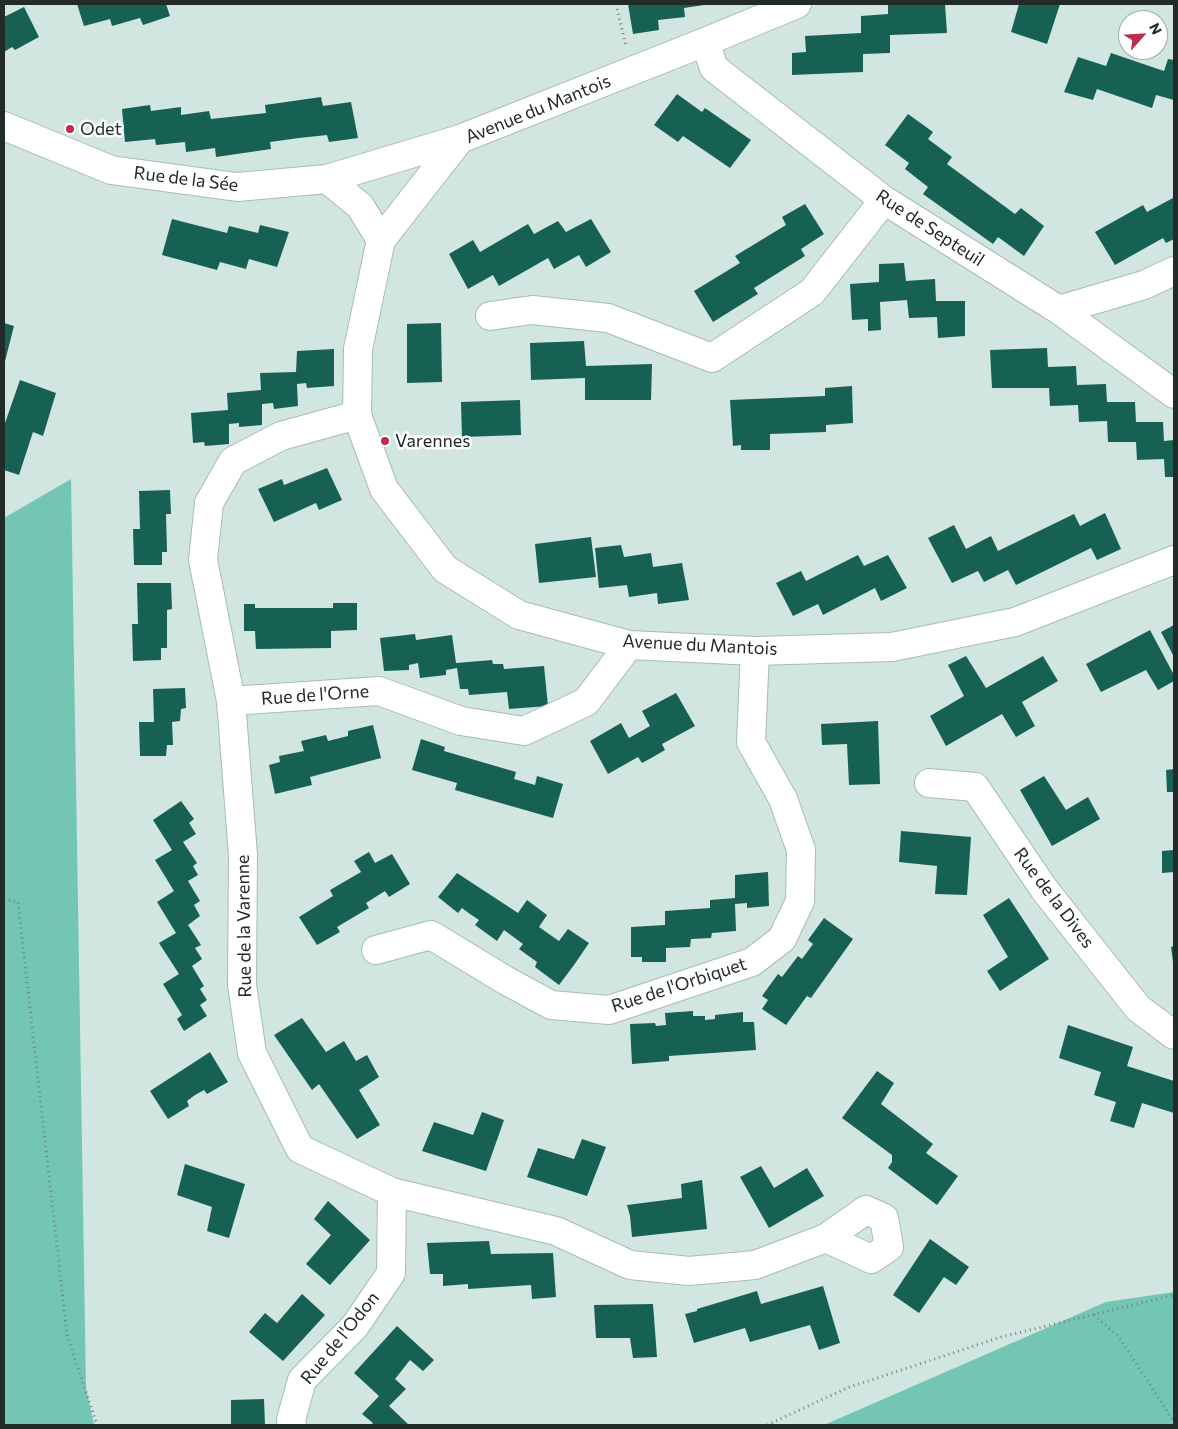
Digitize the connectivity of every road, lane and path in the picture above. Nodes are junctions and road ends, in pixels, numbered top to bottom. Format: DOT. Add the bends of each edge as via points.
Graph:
graph roads {
  1 [pos="616,4"];
  2 [pos="797,4"];
  3 [pos="706,42"];
  4 [pos="632,71"];
  5 [pos="6,132"];
  6 [pos="460,139"];
  7 [pos="328,178"];
  8 [pos="884,200"];
  9 [pos="381,240"];
  10 [pos="1174,271"];
  11 [pos="1059,310"];
  12 [pos="490,316"];
  13 [pos="1174,394"];
  14 [pos="357,416"];
  15 [pos="1174,560"];
  16 [pos="628,645"];
  17 [pos="755,651"];
  18 [pos="231,701"];
  19 [pos="929,783"];
  20 [pos="4,899"];
  21 [pos="376,950"];
  22 [pos="1174,1035"];
  23 [pos="392,1192"];
  24 [pos="826,1238"];
  25 [pos="1174,1295"];
  26 [pos="1094,1315"];
  27 [pos="1174,1422"];
  28 [pos="97,1425"];
  29 [pos="292,1425"];
  30 [pos="767,1425"];
  1 -- 4 [label="path"];
  2 -- 3 [label="street, Avenue du Mantois"];
  3 -- 4 [label="street, Avenue du Mantois"];
  3 -- 8 [label="street, Rue de Septeuil" via="714,68"];
  4 -- 6 [label="street, Avenue du Mantois"];
  5 -- 7 [label="street, Rue de la Sée" via="111,170 237,187"];
  6 -- 7 [label="street, Rue de la Sée"];
  6 -- 9 [label="street, Avenue du Mantois"];
  7 -- 9 [label="street" via="360,206"];
  8 -- 11 [label="street, Rue de Septeuil"];
  8 -- 12 [label="street" via="812,292 712,358 608,318 532,310"];
  9 -- 14 [label="street, Avenue du Mantois" via="358,349"];
  10 -- 11 [label="street" via="1144,285"];
  11 -- 13 [label="street, Rue de Septeuil"];
  14 -- 16 [label="street, Avenue du Mantois" via="384,489 445,569 519,615"];
  14 -- 18 [label="street, Rue de la Varenne" via="281,436 233,462 209,503 203,560"];
  15 -- 17 [label="street, Avenue du Mantois" via="1015,622 892,647"];
  16 -- 17 [label="street, Avenue du Mantois"];
  16 -- 18 [label="street, Rue de l'Orne" via="586,702 524,730 461,721 379,691"];
  17 -- 21 [label="street, Rue de l'Orbiquet" via="751,742 783,799 801,850 800,901 782,939 752,962 609,1010 552,1005 431,935"];
  18 -- 23 [label="street, Rue de la Varenne" via="243,855 242,985 252,1053 300,1149"];
  19 -- 22 [label="street, Rue de la Dives" via="975,787 1044,889 1138,1008"];
  20 -- 28 [label="path" via="18,902 67,1335"];
  23 -- 24 [label="street, Rue de la Varenne" via="556,1231 630,1265 689,1271 755,1265"];
  23 -- 29 [label="street, Rue de l'Odon" via="391,1273 355,1326 302,1380"];
  25 -- 26 [label="path"];
  26 -- 27 [label="path" via="1119,1337"];
  26 -- 30 [label="path" via="1001,1337 847,1388"];
}
